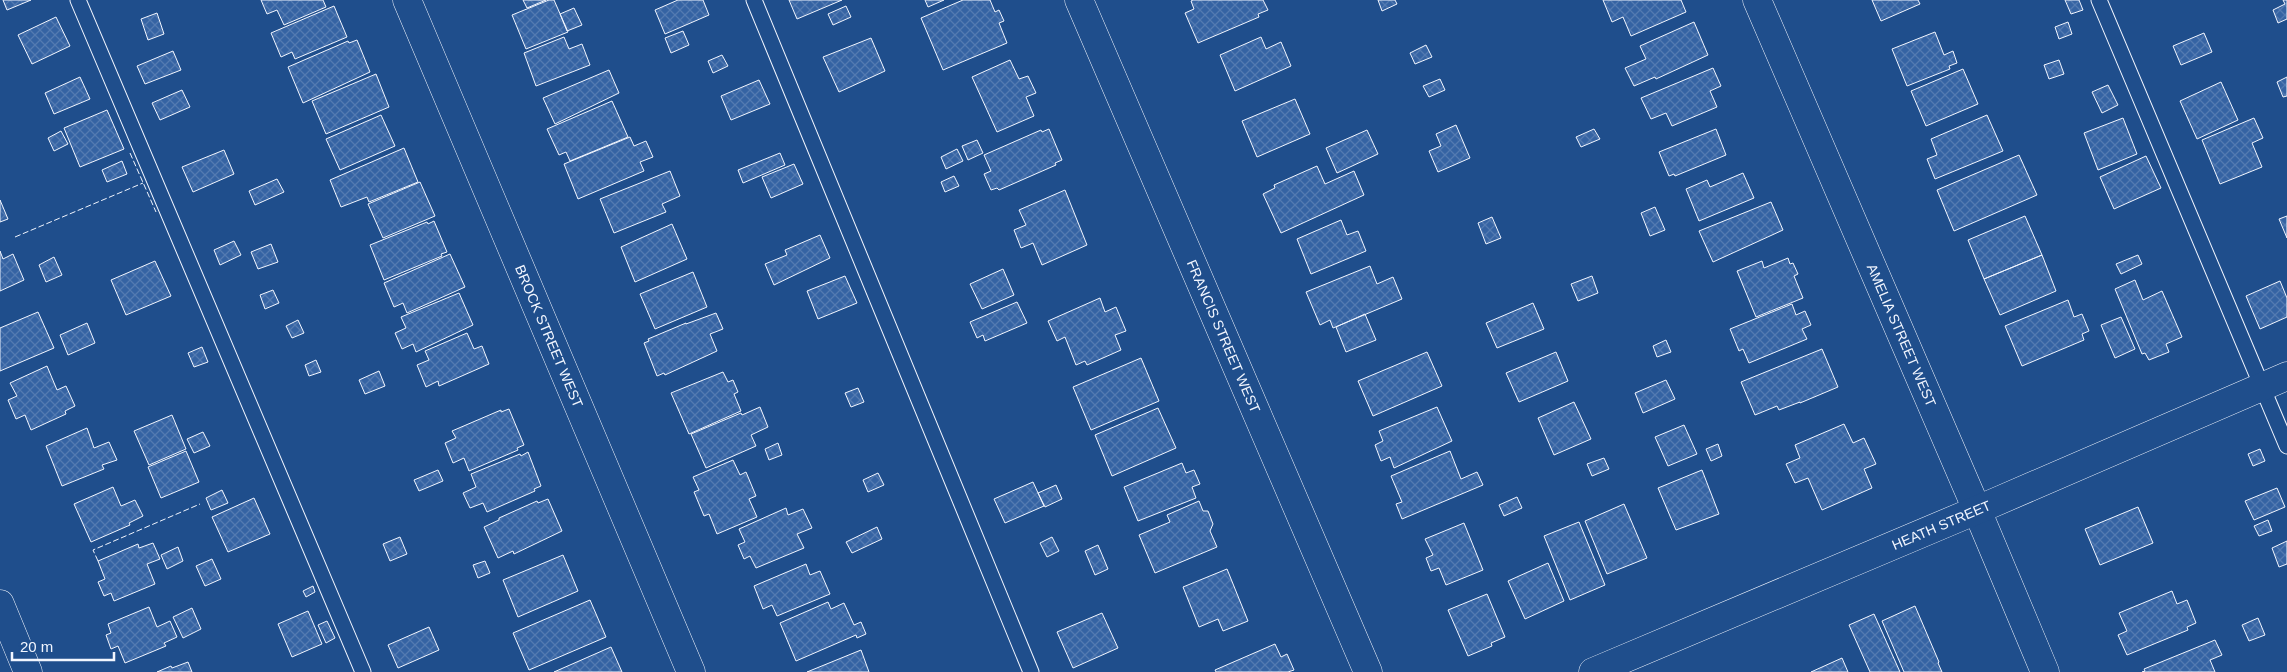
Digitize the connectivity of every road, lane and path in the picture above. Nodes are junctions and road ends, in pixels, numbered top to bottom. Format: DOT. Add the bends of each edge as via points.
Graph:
graph roads {
  1 [pos="78,0"];
  2 [pos="407,0"];
  3 [pos="754,0"];
  4 [pos="1079,0"];
  5 [pos="1758,0"];
  6 [pos="2099,0"];
  7 [pos="2287,376"];
  8 [pos="2262,387"];
  9 [pos="2287,446"];
  10 [pos="1977,510"];
  11 [pos="0,604"];
  12 [pos="28,672"];
  13 [pos="363,672"];
  14 [pos="691,672"];
  15 [pos="1031,672"];
  16 [pos="1368,672"];
  17 [pos="1593,672"];
  18 [pos="2044,672"];
  1 -- 13 [label="lane"];
  2 -- 14 [label="street, BROCK STREET WEST"];
  3 -- 15 [label="lane"];
  4 -- 16 [label="street, FRANCIS STREET WEST"];
  5 -- 10 [label="street, AMELIA STREET WEST"];
  6 -- 8 [label="lane"];
  7 -- 8 [label="street, HEATH STREET"];
  8 -- 9 [label="lane"];
  8 -- 10 [label="street, HEATH STREET"];
  10 -- 17 [label="street, HEATH STREET"];
  10 -- 18 [label="street, AMELIA STREET WEST"];
  11 -- 12 [label="street"];
}
